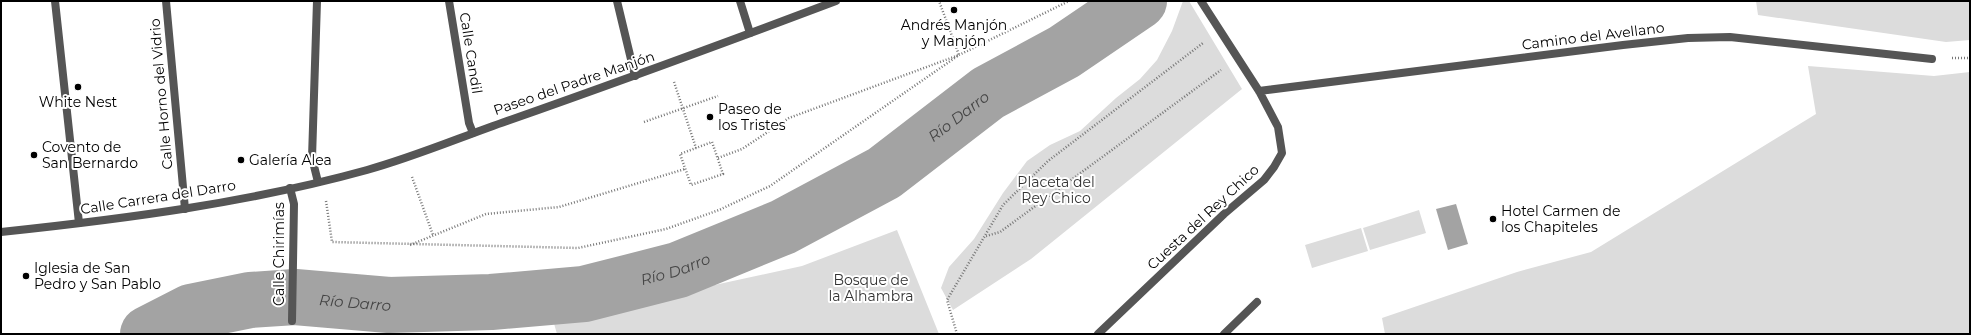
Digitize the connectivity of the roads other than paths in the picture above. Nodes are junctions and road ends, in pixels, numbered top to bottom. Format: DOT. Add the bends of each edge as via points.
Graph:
graph roads {
  1 [pos="55,1"];
  2 [pos="166,1"];
  3 [pos="317,1"];
  4 [pos="449,1"];
  5 [pos="617,1"];
  6 [pos="740,1"];
  7 [pos="836,1"];
  8 [pos="1201,1"];
  9 [pos="750,33"];
  10 [pos="1932,58"];
  11 [pos="635,76"];
  12 [pos="1259,91"];
  13 [pos="473,133"];
  14 [pos="318,182"];
  15 [pos="290,188"];
  16 [pos="185,209"];
  17 [pos="80,223"];
  18 [pos="1,232"];
  19 [pos="1257,302"];
  20 [pos="292,321"];
  21 [pos="1098,334"];
  22 [pos="1224,334"];
  1 -- 17 [label="street"];
  2 -- 16 [label="street, Calle Horno del Vidrio"];
  3 -- 14 [label="street" via="312,158"];
  4 -- 13 [label="street, Calle Candil" via="469,123"];
  5 -- 11 [label="street"];
  6 -- 9 [label="street"];
  7 -- 9 [label="street, Paseo del Padre Manjón"];
  8 -- 12 [label="street, Cuesta del Rey Chico"];
  9 -- 11 [label="street, Paseo del Padre Manjón"];
  10 -- 12 [label="street, Camino del Avellano" via="1730,37 1688,38"];
  11 -- 13 [label="street, Paseo del Padre Manjón"];
  12 -- 21 [label="street, Cuesta del Rey Chico" via="1278,127 1282,153 1274,168"];
  13 -- 14 [label="street, Paseo del Padre Manjón" via="369,169"];
  14 -- 15 [label="street, Calle Carrera del Darro"];
  15 -- 16 [label="street, Calle Carrera del Darro"];
  15 -- 20 [label="street, Calle Chirimías" via="294,204"];
  16 -- 17 [label="street, Calle Carrera del Darro"];
  17 -- 18 [label="street, Calle Carrera del Darro"];
  19 -- 22 [label="street"];
}
